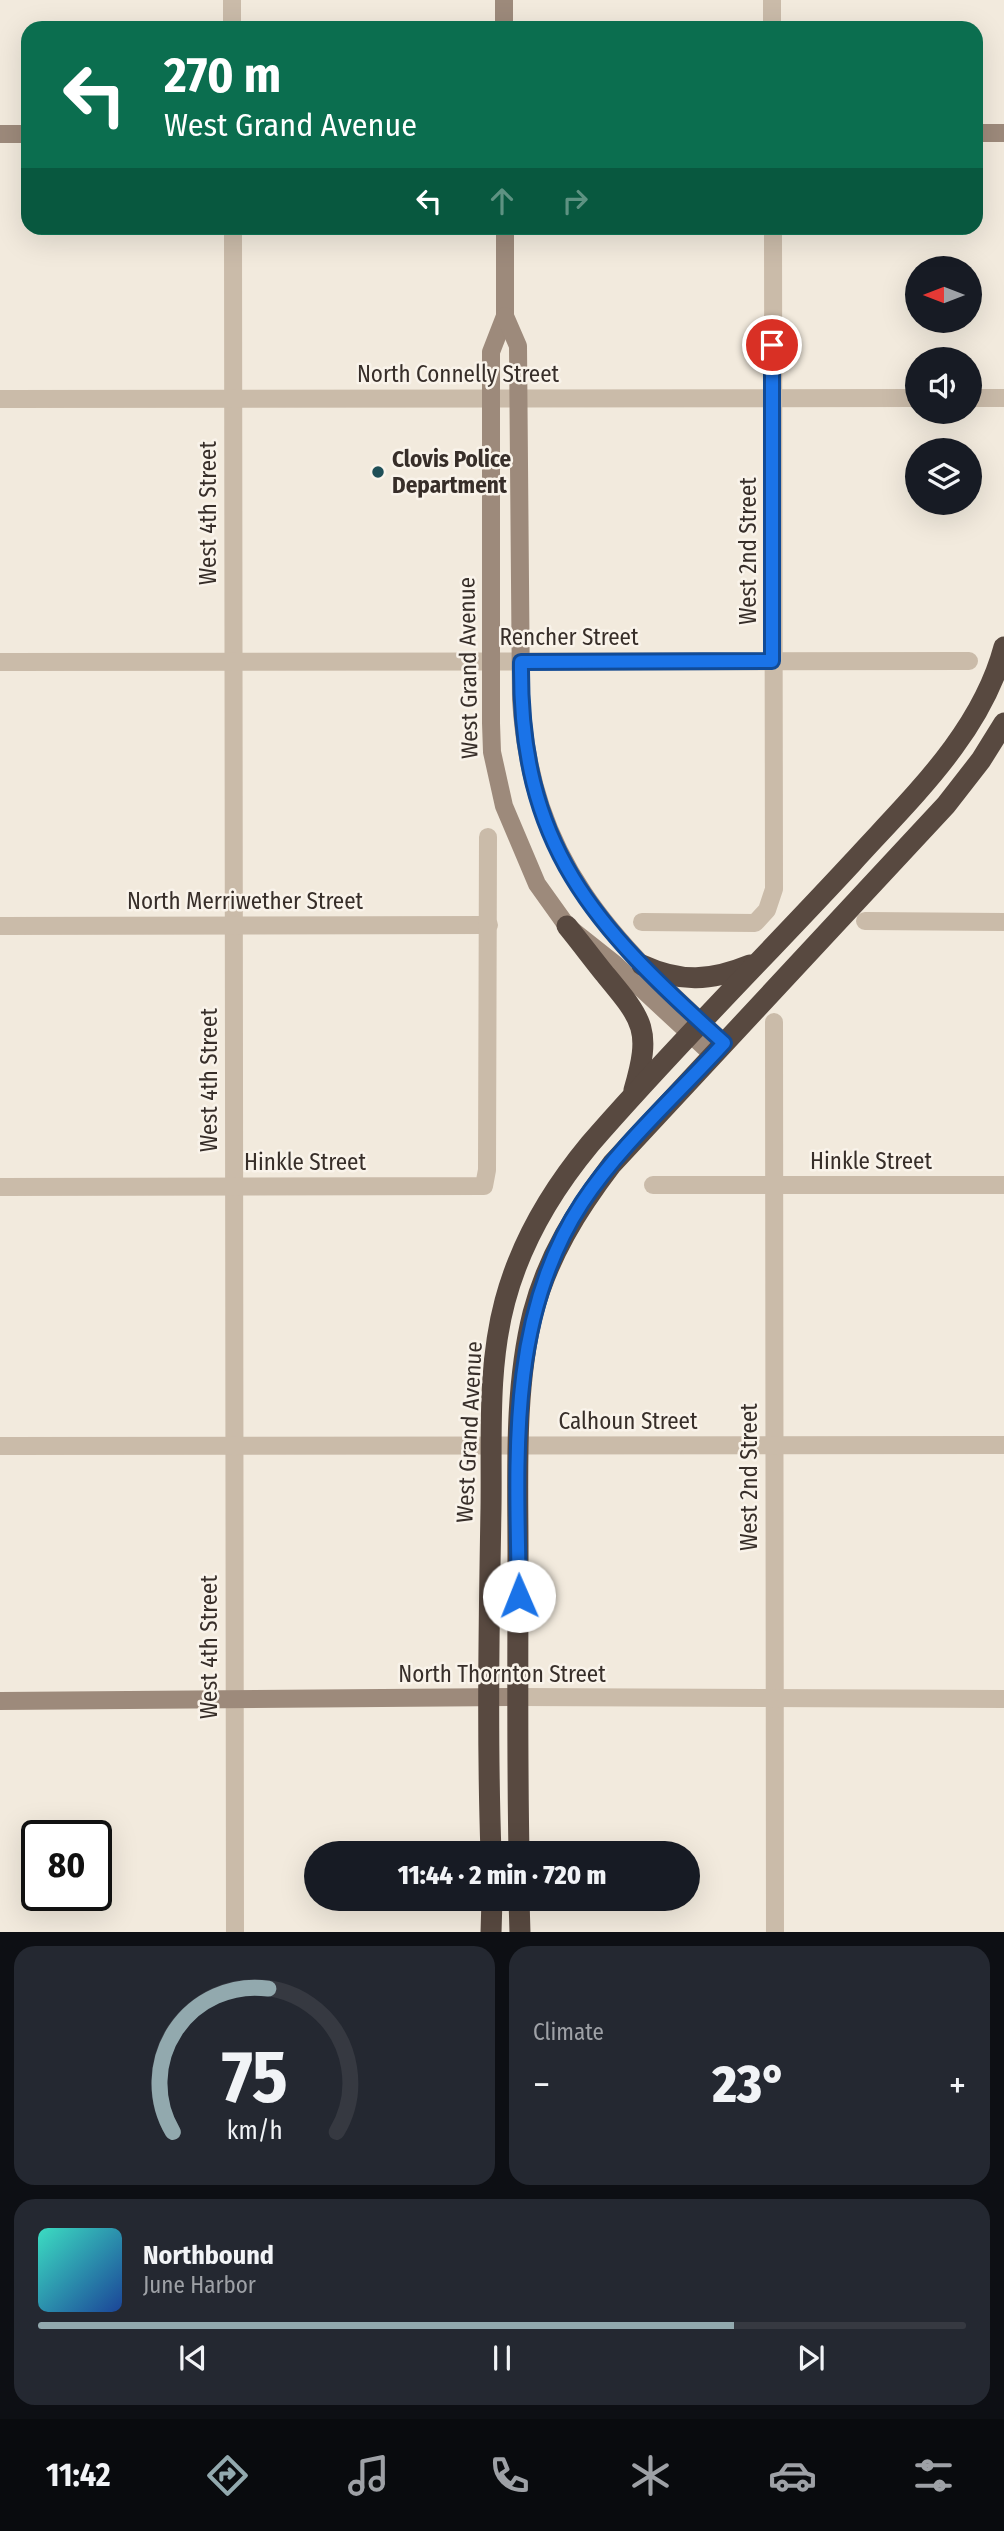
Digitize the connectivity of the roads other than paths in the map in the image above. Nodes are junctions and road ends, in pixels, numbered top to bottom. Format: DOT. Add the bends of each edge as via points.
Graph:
graph roads {
  1 [pos="232,0"];
  2 [pos="504,0"];
  3 [pos="772,0"];
  4 [pos="232,21"];
  5 [pos="504,21"];
  6 [pos="772,21"];
  7 [pos="983,133"];
  8 [pos="1004,133"];
  9 [pos="0,134"];
  10 [pos="21,134"];
  11 [pos="233,235"];
  12 [pos="505,235"];
  13 [pos="773,235"];
  14 [pos="505,316"];
  15 [pos="491,398"];
  16 [pos="519,398"];
  17 [pos="772,398"];
  18 [pos="905,398"];
  19 [pos="982,398"];
  20 [pos="1004,398"];
  21 [pos="0,399"];
  22 [pos="233,399"];
  23 [pos="1004,647"];
  24 [pos="772,661"];
  25 [pos="969,661"];
  26 [pos="0,662"];
  27 [pos="233,662"];
  28 [pos="491,662"];
  29 [pos="521,662"];
  30 [pos="1004,723"];
  31 [pos="488,837"];
  32 [pos="865,921"];
  33 [pos="642,922"];
  34 [pos="1004,922"];
  35 [pos="489,925"];
  36 [pos="0,926"];
  37 [pos="234,926"];
  38 [pos="568,926"];
  39 [pos="759,962"];
  40 [pos="642,965"];
  41 [pos="774,1022"];
  42 [pos="696,1028"];
  43 [pos="718,1049"];
  44 [pos="633,1096"];
  45 [pos="653,1185"];
  46 [pos="1004,1185"];
  47 [pos="234,1186"];
  48 [pos="774,1186"];
  49 [pos="0,1187"];
  50 [pos="774,1445"];
  51 [pos="1004,1445"];
  52 [pos="234,1446"];
  53 [pos="492,1446"];
  54 [pos="520,1446"];
  55 [pos="0,1447"];
  56 [pos="491,1698"];
  57 [pos="520,1698"];
  58 [pos="773,1699"];
  59 [pos="1004,1699"];
  60 [pos="232,1700"];
  61 [pos="0,1701"];
  62 [pos="491,1841"];
  63 [pos="519,1841"];
  64 [pos="492,1911"];
  65 [pos="519,1911"];
  66 [pos="234,1932"];
  67 [pos="491,1932"];
  68 [pos="520,1932"];
  69 [pos="775,1932"];
  1 -- 4 [label="street"];
  2 -- 5 [label="main road"];
  3 -- 6 [label="street"];
  7 -- 8 [label="main road"];
  9 -- 10 [label="main road"];
  11 -- 22 [label="street, West 4th Street"];
  12 -- 14 [label="main road, West Grand Avenue"];
  13 -- 17 [label="street, West 2nd Street"];
  14 -- 15 [label="main road, West Grand Avenue" via="491,352"];
  14 -- 16 [label="main road, West Grand Avenue" via="518,346"];
  15 -- 16 [label="street, North Connelly Street"];
  15 -- 22 [label="street, North Connelly Street"];
  15 -- 28 [label="main road, West Grand Avenue"];
  16 -- 17 [label="street, North Connelly Street"];
  16 -- 29 [label="main road, West Grand Avenue"];
  17 -- 18 [label="street, North Connelly Street"];
  17 -- 24 [label="street, West 2nd Street"];
  19 -- 20 [label="street"];
  21 -- 22 [label="street, North Connelly Street"];
  22 -- 27 [label="street, West 4th Street"];
  23 -- 39 [label="highway" via="972,719 950,752"];
  24 -- 25 [label="street, Rencher Street"];
  24 -- 29 [label="street, Rencher Street"];
  24 -- 33 [label="street, West 2nd Street" via="774,890 767,910 755,923"];
  26 -- 27 [label="street, Rencher Street"];
  27 -- 28 [label="street, Rencher Street"];
  27 -- 37 [label="street, West 4th Street"];
  28 -- 29 [label="street, Rencher Street"];
  28 -- 38 [label="main road, West Grand Avenue" via="492,752 504,806 537,884"];
  29 -- 40 [label="main road, West Grand Avenue" via="525,752 546,825 583,896"];
  30 -- 43 [label="highway" via="946,805"];
  31 -- 35 [label="street"];
  32 -- 34 [label="street"];
  35 -- 37 [label="street, North Merriwether Street"];
  35 -- 47 [label="street, Hinkle Street" via="484,1186"];
  36 -- 37 [label="street, North Merriwether Street"];
  37 -- 47 [label="street, West 4th Street"];
  38 -- 42 [label="main road, West Grand Avenue"];
  38 -- 44 [label="highway" via="628,999 639,1020 644,1048"];
  39 -- 40 [label="highway" via="705,979 670,976"];
  39 -- 42 [label="highway"];
  40 -- 42 [label="main road, West Grand Avenue"];
  41 -- 48 [label="street, West 2nd Street"];
  42 -- 43 [label="main road, West Grand Avenue"];
  42 -- 44 [label="highway, West Grand Avenue"];
  43 -- 54 [label="highway" via="612,1164 583,1201 558,1246 543,1279 528,1336"];
  44 -- 53 [label="highway, West Grand Avenue" via="562,1177 538,1214 519,1259 497,1349"];
  45 -- 48 [label="street, Hinkle Street"];
  46 -- 48 [label="street, Hinkle Street"];
  47 -- 49 [label="street, Hinkle Street"];
  47 -- 52 [label="street, West 4th Street"];
  48 -- 50 [label="street, West 2nd Street"];
  50 -- 51 [label="street, Calhoun Street"];
  50 -- 54 [label="street, Calhoun Street"];
  50 -- 58 [label="street, West 2nd Street"];
  52 -- 53 [label="street, Calhoun Street"];
  52 -- 55 [label="street, Calhoun Street"];
  52 -- 60 [label="street, West 4th Street"];
  53 -- 54 [label="street, Calhoun Street"];
  53 -- 56 [label="highway, West Grand Avenue"];
  54 -- 57 [label="highway"];
  56 -- 57 [label="main road, North Thornton Street"];
  56 -- 60 [label="main road, North Thornton Street"];
  56 -- 62 [label="highway, West Grand Avenue"];
  57 -- 58 [label="street, North Thornton Street"];
  57 -- 63 [label="highway"];
  58 -- 59 [label="street, North Thornton Street"];
  58 -- 69 [label="street, West 2nd Street"];
  60 -- 61 [label="main road, North Thornton Street"];
  60 -- 66 [label="street, West 4th Street"];
  64 -- 67 [label="highway"];
  65 -- 68 [label="highway"];
}
